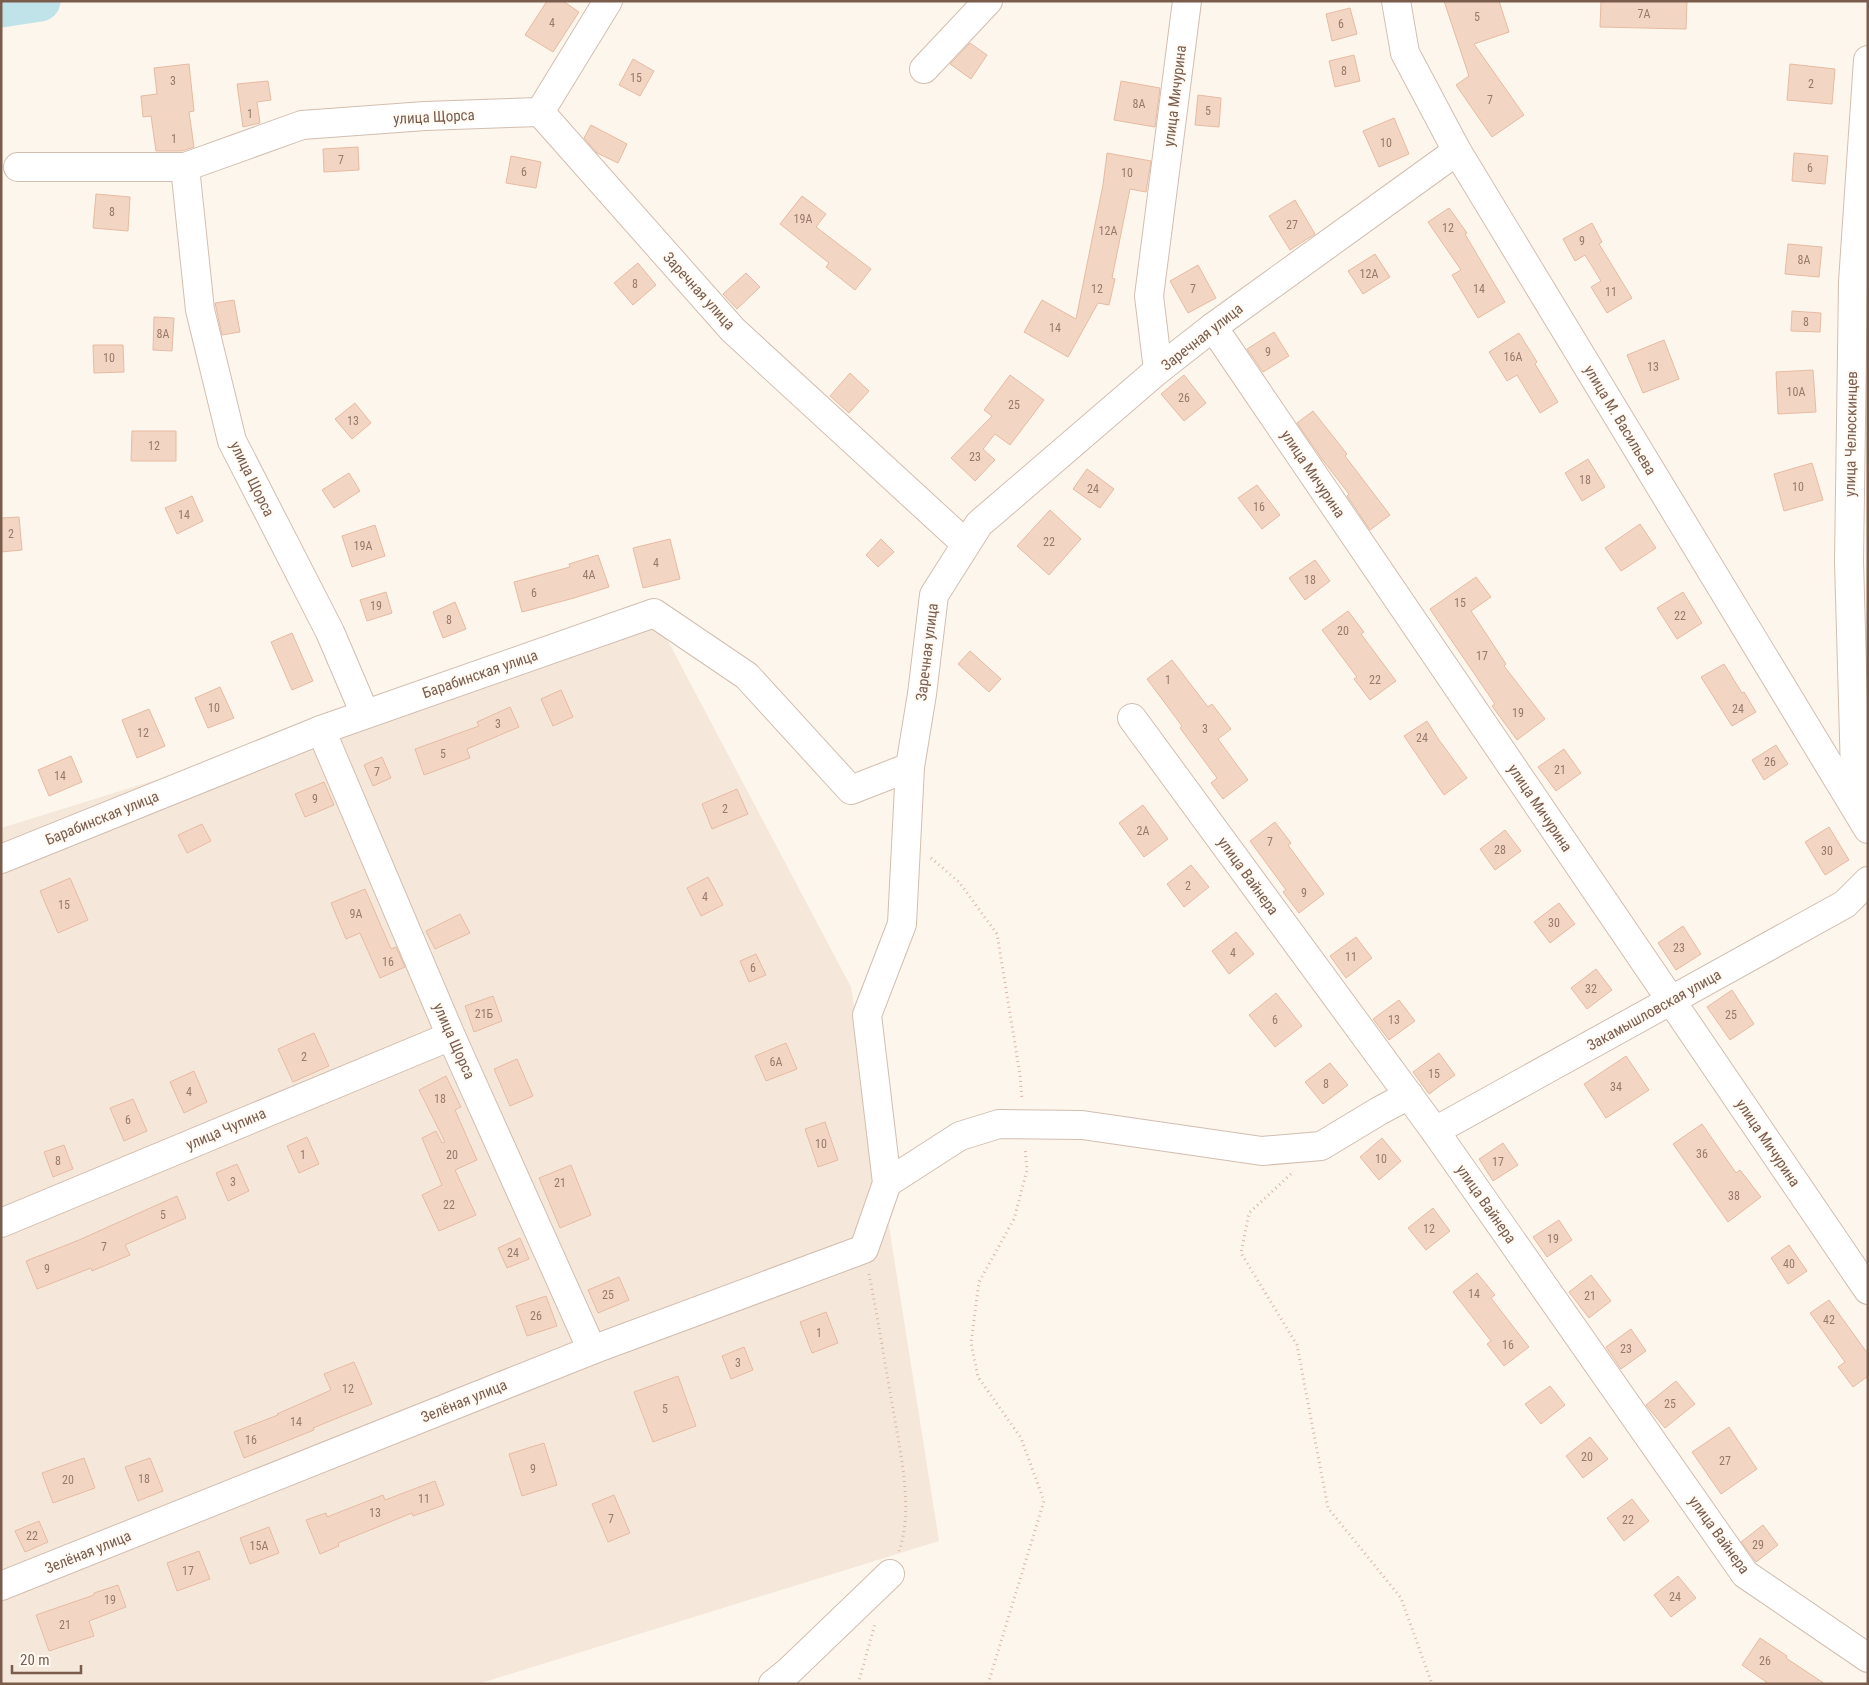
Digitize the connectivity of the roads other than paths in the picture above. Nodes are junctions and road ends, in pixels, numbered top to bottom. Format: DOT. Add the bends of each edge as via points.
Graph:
graph roads {
  1 [pos="608,1"];
  2 [pos="988,1"];
  3 [pos="1186,1"];
  4 [pos="1396,1"];
  5 [pos="1868,60"];
  6 [pos="924,69"];
  7 [pos="540,112"];
  8 [pos="1457,151"];
  9 [pos="18,167"];
  10 [pos="185,167"];
  11 [pos="1212,327"];
  12 [pos="1158,370"];
  13 [pos="966,544"];
  14 [pos="366,714"];
  15 [pos="1132,718"];
  16 [pos="321,730"];
  17 [pos="910,767"];
  18 [pos="1862,819"];
  19 [pos="1,859"];
  20 [pos="1868,881"];
  21 [pos="1671,1000"];
  22 [pos="451,1036"];
  23 [pos="1409,1096"];
  24 [pos="1435,1131"];
  25 [pos="887,1182"];
  26 [pos="1,1223"];
  27 [pos="1868,1290"];
  28 [pos="592,1350"];
  29 [pos="890,1574"];
  30 [pos="1,1586"];
  31 [pos="1868,1658"];
  32 [pos="773,1684"];
  1 -- 7 [label="street"];
  2 -- 6 [label="street"];
  3 -- 12 [label="street, улица Мичурина" via="1149,296"];
  4 -- 8 [label="street, улица М. Васильева" via="1405,53"];
  5 -- 18 [label="street, улица Челюскинцев" via="1853,282 1849,561"];
  7 -- 10 [label="street, улица Щорса" via="425,116 302,126"];
  7 -- 13 [label="street, Заречная улица" via="733,330"];
  8 -- 11 [label="street, Заречная улица"];
  8 -- 18 [label="street, улица М. Васильева"];
  9 -- 10 [label="street, улица Щорса"];
  10 -- 14 [label="street, улица Щорса" via="200,310 232,441 330,632"];
  11 -- 12 [label="street, Заречная улица"];
  11 -- 21 [label="street, улица Мичурина"];
  12 -- 13 [label="street, Заречная улица" via="979,524"];
  13 -- 17 [label="street, Заречная улица" via="934,595"];
  14 -- 16 [label="street, Барабинская улица"];
  14 -- 17 [label="street, Барабинская улица" via="654,613 746,676 851,790"];
  15 -- 23 [label="street, улица Вайнера"];
  16 -- 19 [label="street, Барабинская улица"];
  16 -- 22 [label="street, улица Щорса"];
  17 -- 25 [label="street, Заречная улица" via="902,924 867,1015"];
  20 -- 21 [label="street, Закамышловская улица" via="1845,904"];
  21 -- 24 [label="street, Закамышловская улица"];
  21 -- 27 [label="street, улица Мичурина"];
  22 -- 26 [label="street, улица Чупина"];
  22 -- 28 [label="street, улица Щорса"];
  23 -- 24 [label="street, улица Вайнера"];
  23 -- 25 [label="street" via="1321,1146 1262,1151 1082,1125 998,1124 960,1136"];
  24 -- 31 [label="street, улица Вайнера" via="1745,1574"];
  25 -- 28 [label="street, Зелёная улица" via="864,1249"];
  28 -- 30 [label="street, Зелёная улица"];
  29 -- 32 [label="street"];
}
